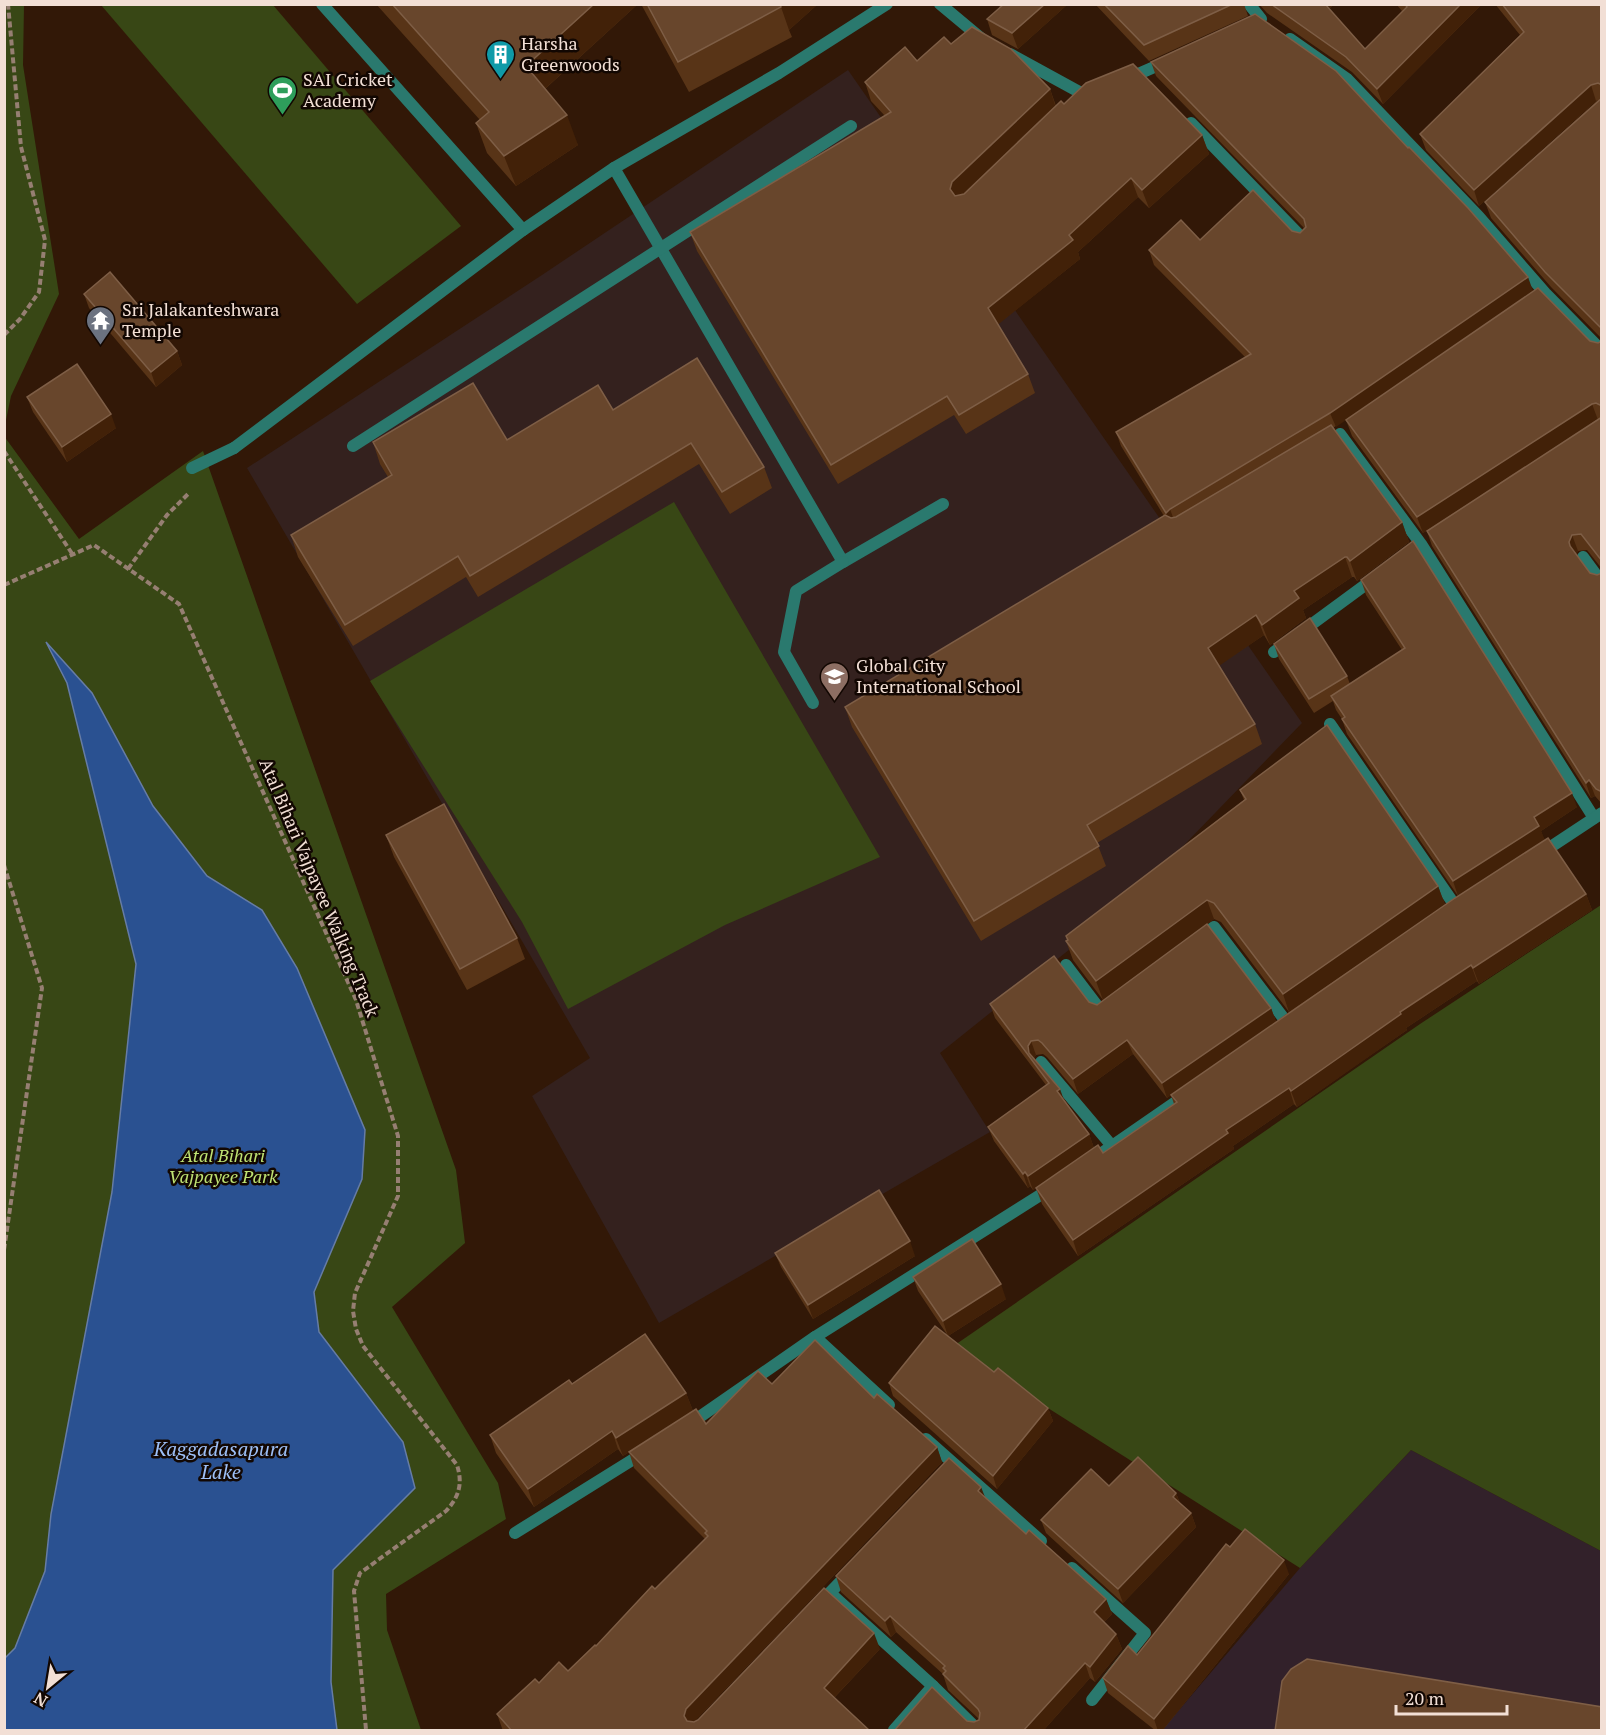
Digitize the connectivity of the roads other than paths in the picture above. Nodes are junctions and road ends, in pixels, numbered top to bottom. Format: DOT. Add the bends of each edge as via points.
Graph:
graph roads {
  1 [pos="322,4"];
  2 [pos="887,4"];
  3 [pos="940,4"];
  4 [pos="1249,4"];
  5 [pos="1174,58"];
  6 [pos="1182,115"];
  7 [pos="850,126"];
  8 [pos="614,168"];
  9 [pos="523,230"];
  10 [pos="1304,239"];
  11 [pos="660,248"];
  12 [pos="1602,351"];
  13 [pos="1339,433"];
  14 [pos="353,446"];
  15 [pos="192,468"];
  16 [pos="944,504"];
  17 [pos="1583,557"];
  18 [pos="843,562"];
  19 [pos="1384,571"];
  20 [pos="1602,583"];
  21 [pos="1274,652"];
  22 [pos="813,703"];
  23 [pos="1330,724"];
  24 [pos="1598,816"];
  25 [pos="1533,858"];
  26 [pos="1456,907"];
  27 [pos="1186,948"];
  28 [pos="1066,965"];
  29 [pos="1120,997"];
  30 [pos="1288,1024"];
  31 [pos="1041,1062"];
  32 [pos="1200,1085"];
  33 [pos="1112,1146"];
  34 [pos="814,1337"];
  35 [pos="901,1416"];
  36 [pos="918,1431"];
  37 [pos="676,1432"];
  38 [pos="656,1445"];
  39 [pos="515,1533"];
  40 [pos="1049,1548"];
  41 [pos="1066,1563"];
  42 [pos="855,1567"];
  43 [pos="830,1593"];
  44 [pos="814,1610"];
  45 [pos="933,1686"];
  46 [pos="1092,1700"];
  47 [pos="894,1731"];
  48 [pos="978,1731"];
  1 -- 9 [label="street"];
  2 -- 8 [label="street" via="780,73"];
  3 -- 5 [label="street" via="979,37 1079,98 1146,77"];
  4 -- 12 [label="street" via="1265,25 1347,79 1483,213 1540,297"];
  6 -- 10 [label="street"];
  7 -- 11 [label="street"];
  8 -- 9 [label="street"];
  8 -- 11 [label="street"];
  9 -- 15 [label="street" via="234,448"];
  11 -- 14 [label="street"];
  11 -- 18 [label="street"];
  13 -- 24 [label="street" via="1421,544"];
  16 -- 18 [label="street"];
  17 -- 20 [label="street"];
  18 -- 22 [label="street" via="796,591 784,652"];
  19 -- 21 [label="street"];
  23 -- 26 [label="street"];
  24 -- 25 [label="street"];
  27 -- 30 [label="street" via="1214,927"];
  28 -- 29 [label="street" via="1101,1011"];
  31 -- 33 [label="street"];
  32 -- 33 [label="street"];
  33 -- 34 [label="street" via="1026,1205"];
  34 -- 35 [label="street"];
  34 -- 37 [label="street"];
  36 -- 40 [label="street" via="949,1467"];
  38 -- 39 [label="street"];
  41 -- 46 [label="street" via="1144,1633"];
  42 -- 43 [label="street"];
  43 -- 44 [label="street"];
  43 -- 45 [label="street"];
  45 -- 47 [label="street"];
  45 -- 48 [label="street"];
}
